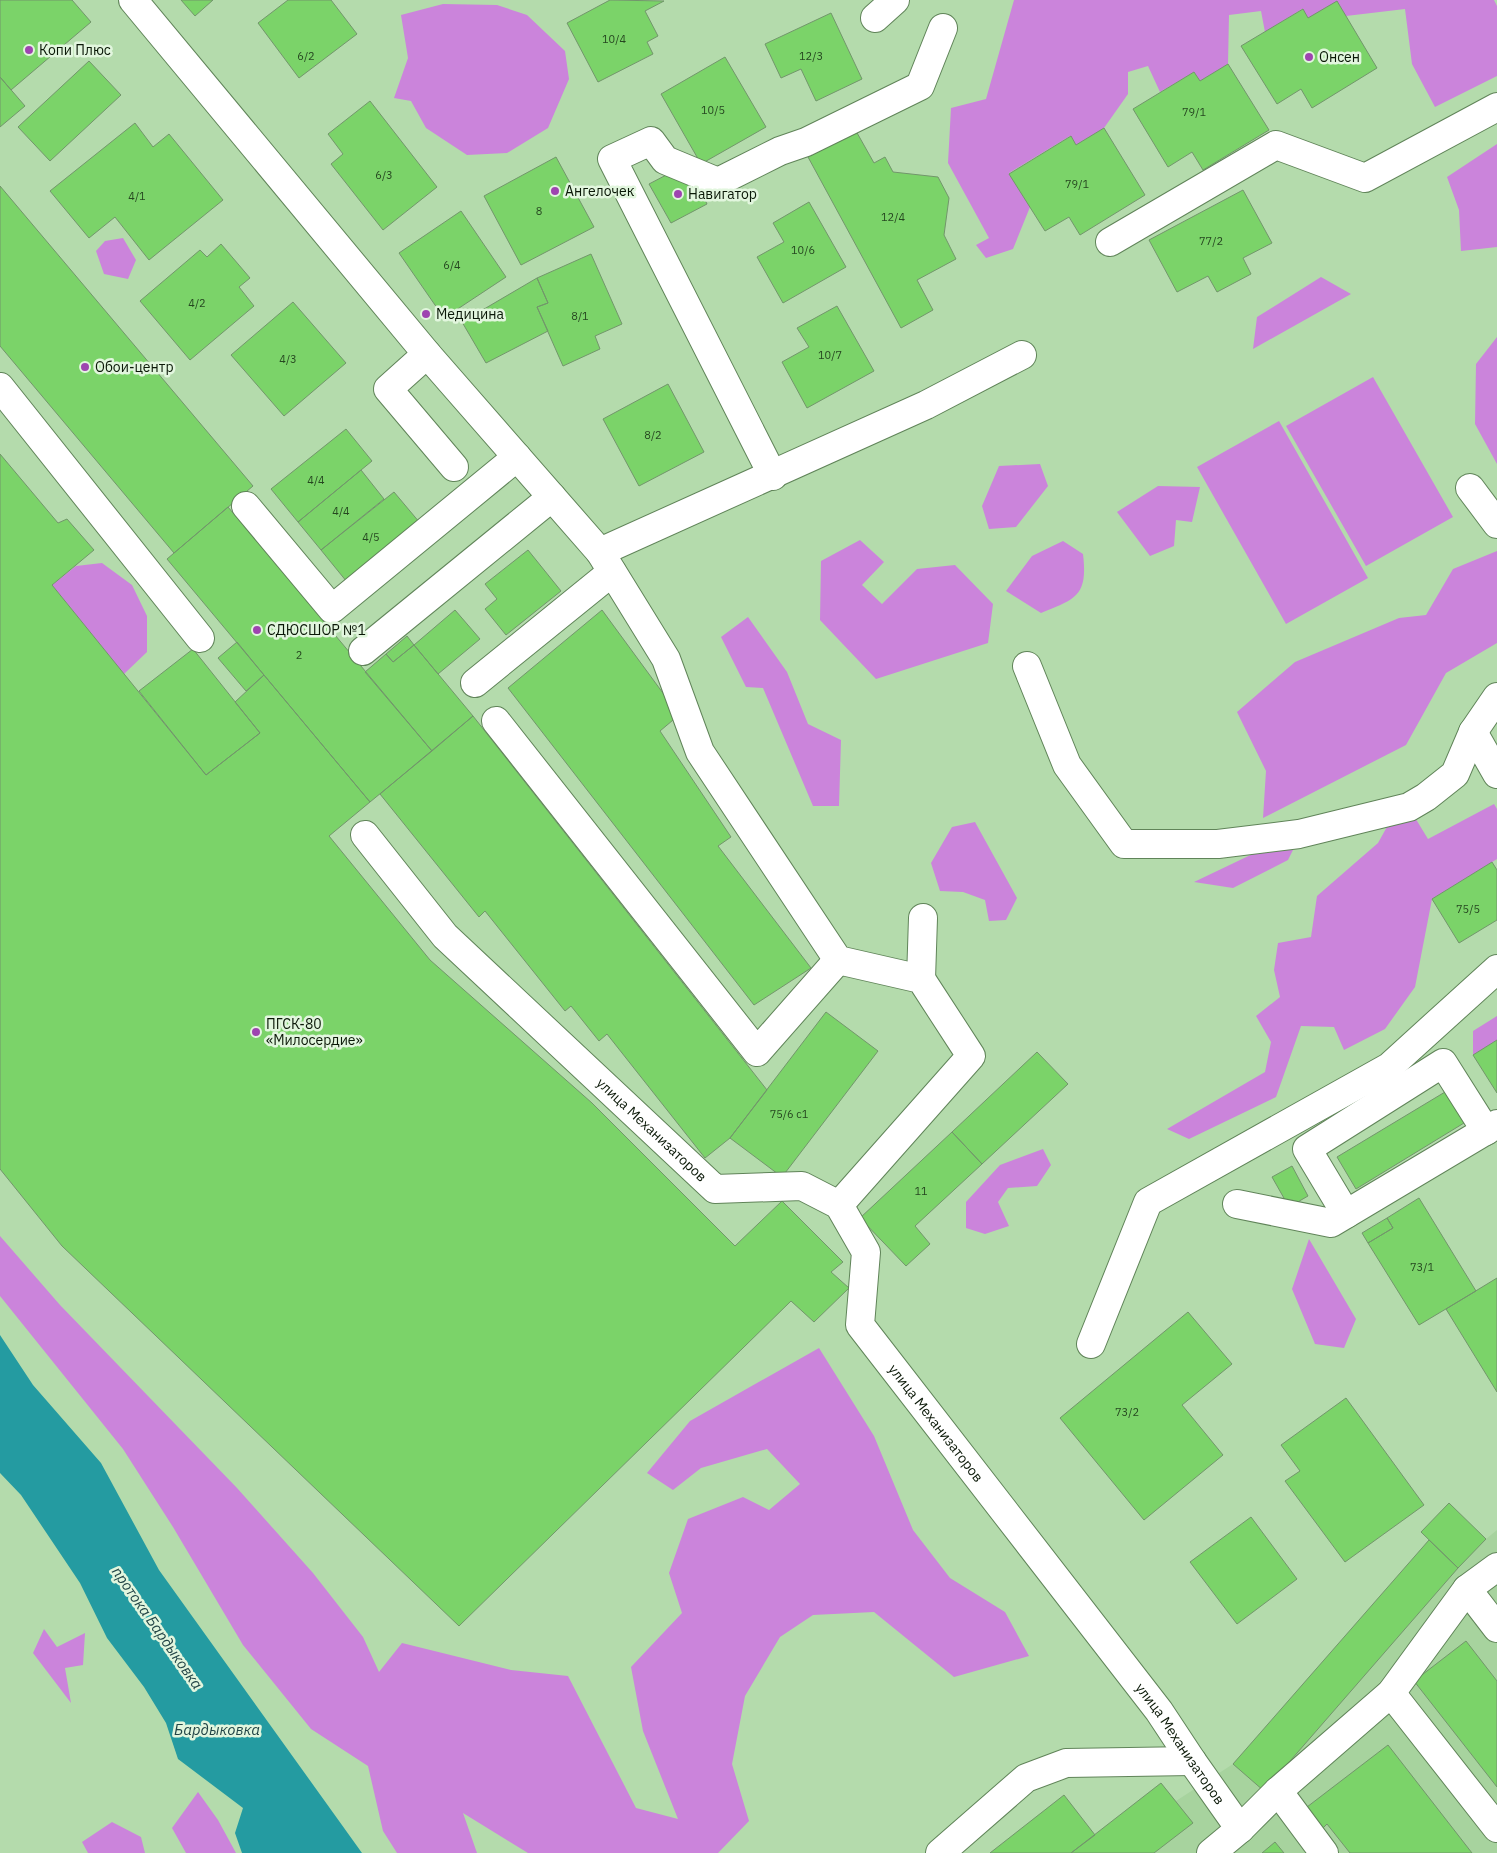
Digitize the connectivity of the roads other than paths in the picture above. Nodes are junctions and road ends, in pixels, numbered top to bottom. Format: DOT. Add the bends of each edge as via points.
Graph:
graph roads {
  1 [pos="133,0"];
  2 [pos="895,0"];
  3 [pos="875,18"];
  4 [pos="943,28"];
  5 [pos="1497,106"];
  6 [pos="1110,242"];
  7 [pos="427,354"];
  8 [pos="1022,355"];
  9 [pos="0,387"];
  10 [pos="517,457"];
  11 [pos="454,468"];
  12 [pos="772,476"];
  13 [pos="1470,488"];
  14 [pos="552,498"];
  15 [pos="246,506"];
  16 [pos="1497,524"];
  17 [pos="606,562"];
  18 [pos="200,638"];
  19 [pos="363,651"];
  20 [pos="1027,666"];
  21 [pos="476,683"];
  22 [pos="1497,697"];
  23 [pos="496,721"];
  24 [pos="1473,732"];
  25 [pos="1497,774"];
  26 [pos="365,835"];
  27 [pos="923,918"];
  28 [pos="838,960"];
  29 [pos="1497,969"];
  30 [pos="921,979"];
  31 [pos="1491,1128"];
  32 [pos="1237,1204"];
  33 [pos="839,1205"];
  34 [pos="1346,1214"];
  35 [pos="1090,1344"];
  36 [pos="1497,1567"];
  37 [pos="1467,1589"];
  38 [pos="1497,1628"];
  39 [pos="1391,1693"];
  40 [pos="1192,1761"];
  41 [pos="1278,1790"];
  42 [pos="1497,1828"];
  43 [pos="1240,1829"];
  44 [pos="940,1853"];
  45 [pos="1211,1853"];
  46 [pos="1324,1853"];
  1 -- 7 [label="lane"];
  2 -- 3 [label="lane"];
  4 -- 12 [label="lane" via="920,86 718,182 665,160 651,141 612,160"];
  5 -- 6 [label="lane" via="1365,178 1276,145"];
  7 -- 10 [label="lane"];
  7 -- 11 [label="lane" via="388,389"];
  8 -- 12 [label="lane" via="926,405"];
  9 -- 18 [label="lane"];
  10 -- 14 [label="lane"];
  10 -- 15 [label="lane" via="332,609"];
  12 -- 17 [label="lane"];
  13 -- 16 [label="lane"];
  14 -- 17 [label="lane"];
  14 -- 19 [label="lane"];
  17 -- 21 [label="lane"];
  17 -- 28 [label="lane" via="666,659 700,752"];
  20 -- 24 [label="lane" via="1067,765 1124,844 1218,844 1299,834 1409,807 1455,774"];
  22 -- 24 [label="lane"];
  23 -- 28 [label="lane" via="758,1052"];
  24 -- 25 [label="lane"];
  26 -- 33 [label="lane, улица Механизаторов" via="444,936 715,1189 802,1186"];
  27 -- 30 [label="lane"];
  28 -- 30 [label="lane"];
  29 -- 35 [label="lane" via="1389,1067 1148,1202"];
  30 -- 33 [label="lane" via="970,1056"];
  31 -- 34 [label="lane"];
  31 -- 34 [label="lane" via="1443,1063 1307,1149"];
  32 -- 34 [label="lane" via="1331,1224"];
  33 -- 40 [label="lane, улица Механизаторов" via="866,1252 860,1325 1160,1711"];
  36 -- 37 [label="lane"];
  37 -- 38 [label="lane"];
  37 -- 39 [label="lane"];
  39 -- 41 [label="lane"];
  39 -- 42 [label="lane"];
  40 -- 43 [label="lane, улица Механизаторов"];
  40 -- 44 [label="lane" via="1066,1763 1026,1778"];
  41 -- 43 [label="lane"];
  41 -- 46 [label="lane"];
  43 -- 45 [label="lane"];
}
